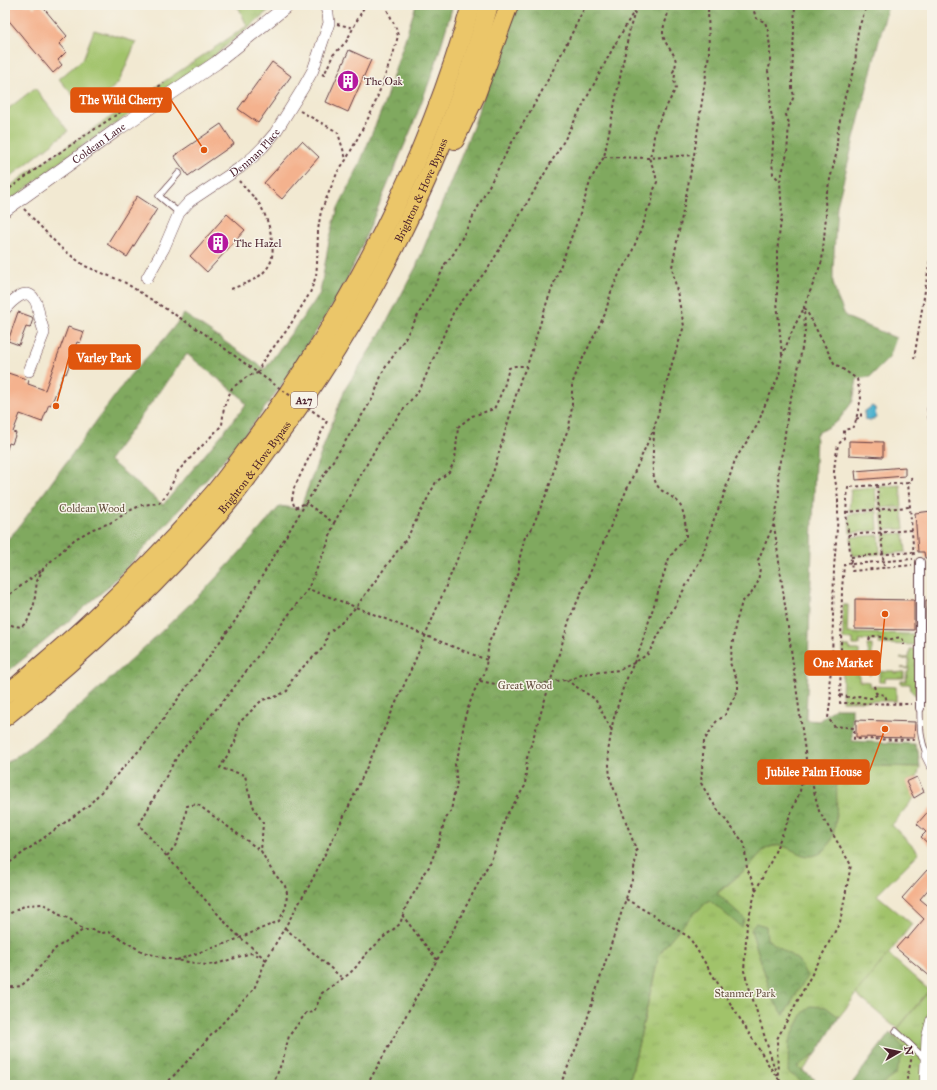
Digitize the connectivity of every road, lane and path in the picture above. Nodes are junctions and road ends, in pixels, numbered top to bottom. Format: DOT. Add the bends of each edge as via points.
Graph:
graph roads {
  1 [pos="288,5"];
  2 [pos="325,5"];
  3 [pos="365,5"];
  4 [pos="385,5"];
  5 [pos="470,5"];
  6 [pos="489,5"];
  7 [pos="509,5"];
  8 [pos="586,5"];
  9 [pos="637,5"];
  10 [pos="667,5"];
  11 [pos="708,5"];
  12 [pos="745,5"];
  13 [pos="795,5"];
  14 [pos="868,5"];
  15 [pos="635,10"];
  16 [pos="329,23"];
  17 [pos="354,28"];
  18 [pos="313,70"];
  19 [pos="168,81"];
  20 [pos="291,107"];
  21 [pos="694,155"];
  22 [pos="604,157"];
  23 [pos="649,158"];
  24 [pos="346,160"];
  25 [pos="179,173"];
  26 [pos="231,173"];
  27 [pos="780,181"];
  28 [pos="5,192"];
  29 [pos="16,201"];
  30 [pos="5,210"];
  31 [pos="179,213"];
  32 [pos="932,246"];
  33 [pos="388,261"];
  34 [pos="148,278"];
  35 [pos="230,288"];
  36 [pos="804,307"];
  37 [pos="5,309"];
  38 [pos="782,356"];
  39 [pos="914,359"];
  40 [pos="527,366"];
  41 [pos="29,371"];
  42 [pos="258,373"];
  43 [pos="932,408"];
  44 [pos="861,413"];
  45 [pos="856,419"];
  46 [pos="932,424"];
  47 [pos="654,428"];
  48 [pos="911,477"];
  49 [pos="908,483"];
  50 [pos="877,485"];
  51 [pos="306,503"];
  52 [pos="910,507"];
  53 [pos="879,510"];
  54 [pos="846,512"];
  55 [pos="334,522"];
  56 [pos="774,524"];
  57 [pos="912,530"];
  58 [pos="881,532"];
  59 [pos="848,535"];
  60 [pos="913,552"];
  61 [pos="882,554"];
  62 [pos="850,557"];
  63 [pos="917,561"];
  64 [pos="883,562"];
  65 [pos="851,563"];
  66 [pos="884,568"];
  67 [pos="44,569"];
  68 [pos="308,589"];
  69 [pos="5,598"];
  70 [pos="356,607"];
  71 [pos="5,624"];
  72 [pos="425,636"];
  73 [pos="869,640"];
  74 [pos="904,645"];
  75 [pos="487,660"];
  76 [pos="634,663"];
  77 [pos="566,680"];
  78 [pos="479,681"];
  79 [pos="550,682"];
  80 [pos="874,686"];
  81 [pos="5,694"];
  82 [pos="878,694"];
  83 [pos="840,695"];
  84 [pos="888,704"];
  85 [pos="920,707"];
  86 [pos="5,717"];
  87 [pos="612,730"];
  88 [pos="921,737"];
  89 [pos="930,758"];
  90 [pos="806,759"];
  91 [pos="260,851"];
  92 [pos="167,856"];
  93 [pos="5,866"];
  94 [pos="756,890"];
  95 [pos="626,899"];
  96 [pos="402,915"];
  97 [pos="5,916"];
  98 [pos="285,928"];
  99 [pos="83,930"];
  100 [pos="241,938"];
  101 [pos="176,960"];
  102 [pos="266,960"];
  103 [pos="437,960"];
  104 [pos="342,978"];
  105 [pos="5,988"];
  106 [pos="932,1019"];
  107 [pos="896,1031"];
  108 [pos="916,1050"];
  109 [pos="925,1060"];
  110 [pos="778,1079"];
  111 [pos="165,1085"];
  112 [pos="273,1085"];
  113 [pos="367,1085"];
  114 [pos="560,1085"];
  115 [pos="788,1085"];
  116 [pos="904,1085"];
  117 [pos="925,1085"];
  1 -- 29 [label="street, Coldean Lane" via="216,63"];
  2 -- 16 [label="street"];
  3 -- 17 [label="path"];
  4 -- 24 [label="path" via="398,36 394,52 373,109"];
  5 -- 81 [label="highway, Brighton & Hove Bypass / A27" via="448,78 403,190 369,260 304,370 216,491 161,552 92,620"];
  6 -- 33 [label="highway, Brighton & Hove Bypass / A27" via="447,131 419,198"];
  7 -- 33 [label="highway, A27" via="476,95 427,202"];
  8 -- 51 [label="path" via="454,253 445,264 404,340 383,371 372,398"];
  9 -- 15 [label="path"];
  10 -- 23 [label="path" via="663,32 666,46 675,55 673,72 676,88 655,129"];
  11 -- 21 [label="path" via="709,54"];
  12 -- 27 [label="path" via="753,8 756,18 765,22 768,31 770,107 774,126 773,174"];
  13 -- 27 [label="path" via="792,77 794,96 786,115 789,124 787,154"];
  14 -- 36 [label="path" via="858,30 855,65 845,96 836,155 825,200 822,260"];
  15 -- 22 [label="path"];
  15 -- 55 [label="path" via="565,139 489,267 454,311 421,387 382,437"];
  16 -- 17 [label="path"];
  16 -- 18 [label="street, Denman Place"];
  17 -- 18 [label="path" via="346,42 333,55 324,75"];
  18 -- 20 [label="street, Denman Place"];
  19 -- 28 [label="path"];
  20 -- 24 [label="path" via="334,130 338,134"];
  20 -- 26 [label="street, Denman Place" via="263,147"];
  21 -- 23 [label="path"];
  21 -- 47 [label="path" via="672,267 684,326"];
  22 -- 23 [label="path"];
  22 -- 40 [label="path" via="591,179"];
  23 -- 75 [label="path" via="656,182 652,202 629,259 611,292 605,314 572,384 570,427 556,459 548,490 524,540 519,572 513,583 508,604 490,642"];
  24 -- 42 [label="path" via="338,171 321,211 316,276 310,294 262,362"];
  25 -- 31 [label="lane" via="159,196"];
  26 -- 31 [label="street, Denman Place" via="190,201"];
  26 -- 35 [label="path" via="263,211 270,234 272,253 269,267 260,275 250,282"];
  27 -- 38 [label="path" via="782,214 777,251 777,302"];
  29 -- 30 [label="street, Coldean Lane"];
  29 -- 42 [label="path" via="61,248 85,266 124,282 205,334"];
  31 -- 34 [label="street, Denman Place"];
  32 -- 39 [label="path"];
  33 -- 86 [label="highway, Brighton & Hove Bypass / A27" via="360,313 319,379 228,503 173,564 106,631"];
  36 -- 38 [label="path"];
  36 -- 45 [label="path" via="834,363 857,379 861,398"];
  36 -- 56 [label="path" via="805,330 796,381 788,402 778,469 779,495"];
  37 -- 41 [label="street" via="23,295 31,296 35,300 44,333"];
  38 -- 76 [label="path" via="780,376 758,424 735,460 702,557 648,654"];
  40 -- 70 [label="path" via="509,368 494,409 472,416 458,427 456,460 449,472 436,482 407,538"];
  40 -- 72 [label="path" via="521,378 493,473"];
  42 -- 51 [label="path, bridge" via="327,420 294,488 292,500 295,508"];
  42 -- 67 [label="path" via="248,376 232,388 224,407 222,425 178,471 166,494 158,503 142,505 110,523 74,538"];
  43 -- 46 [label="lane"];
  44 -- 45 [label="path"];
  45 -- 88 [label="path" via="852,428 844,430 844,438 838,445 835,461 838,515 828,718 834,726 854,728 854,739 914,740"];
  47 -- 76 [label="path" via="654,477 660,490 678,502 685,520 686,537 669,558"];
  47 -- 79 [label="path" via="570,618"];
  48 -- 49 [label="path" via="912,481"];
  49 -- 50 [label="path"];
  49 -- 52 [label="path"];
  50 -- 53 [label="path"];
  50 -- 54 [label="path" via="848,487"];
  51 -- 55 [label="path"];
  51 -- 93 [label="path" via="235,621 145,744 89,805"];
  52 -- 53 [label="path"];
  52 -- 57 [label="path"];
  53 -- 54 [label="path"];
  53 -- 58 [label="path"];
  54 -- 59 [label="path"];
  55 -- 68 [label="path"];
  56 -- 90 [label="path"];
  56 -- 94 [label="path" via="758,560 758,582 751,594 742,602 735,626 730,663 738,682 738,690 725,714 716,722 704,741 702,767 702,783 709,797 744,843 747,868"];
  57 -- 58 [label="path"];
  57 -- 60 [label="path"];
  58 -- 59 [label="path"];
  58 -- 61 [label="path"];
  59 -- 62 [label="path"];
  60 -- 61 [label="path"];
  60 -- 63 [label="path"];
  61 -- 62 [label="path"];
  61 -- 64 [label="path"];
  62 -- 65 [label="path"];
  63 -- 64 [label="path"];
  63 -- 66 [label="path" via="915,565"];
  63 -- 85 [label="street" via="921,650"];
  64 -- 65 [label="path"];
  64 -- 66 [label="path"];
  65 -- 66 [label="path" via="852,571"];
  65 -- 83 [label="path" via="844,564"];
  67 -- 69 [label="path"];
  67 -- 71 [label="path" via="37,581 34,604 27,622 21,627"];
  68 -- 70 [label="path"];
  68 -- 92 [label="path" via="232,690 178,755 139,825"];
  70 -- 72 [label="path"];
  70 -- 91 [label="path" via="328,633 324,647 302,668 287,691 262,700 239,723 235,742 220,768 246,775 254,808 263,823"];
  72 -- 75 [label="path"];
  72 -- 98 [label="path" via="351,802"];
  73 -- 74 [label="path" via="871,636 889,639 897,637 904,641"];
  75 -- 78 [label="path" via="485,673"];
  76 -- 77 [label="path" via="619,670 583,674"];
  76 -- 87 [label="path" via="624,686"];
  77 -- 79 [label="path"];
  77 -- 87 [label="path" via="595,699"];
  78 -- 79 [label="path" via="521,688"];
  78 -- 96 [label="path" via="465,716 455,764 457,786 451,811 445,820 429,867"];
  79 -- 103 [label="path" via="527,758 525,786 506,816 492,856"];
  80 -- 82 [label="path"];
  82 -- 83 [label="path" via="872,698"];
  82 -- 84 [label="path" via="885,695"];
  83 -- 84 [label="path" via="840,703"];
  84 -- 85 [label="path"];
  85 -- 88 [label="lane"];
  87 -- 95 [label="path" via="608,752 610,778 638,852"];
  88 -- 89 [label="lane"];
  90 -- 94 [label="path" via="800,792"];
  90 -- 110 [label="path" via="819,811 851,865 840,922 777,1039"];
  91 -- 92 [label="path" via="197,804 187,806 182,832"];
  91 -- 100 [label="path" via="285,886 286,907 278,921"];
  92 -- 100 [label="path"];
  94 -- 110 [label="path" via="747,924 744,971"];
  95 -- 110 [label="path" via="689,937"];
  95 -- 114 [label="path" via="583,1032"];
  96 -- 103 [label="path"];
  96 -- 104 [label="path" via="400,924"];
  97 -- 99 [label="path" via="26,905 43,904 70,919"];
  98 -- 102 [label="path"];
  98 -- 104 [label="path"];
  99 -- 101 [label="path" via="109,932 143,952"];
  99 -- 105 [label="path" via="56,948 21,986"];
  100 -- 101 [label="path"];
  100 -- 102 [label="path"];
  101 -- 102 [label="path" via="206,965 251,953"];
  102 -- 111 [label="path" via="254,989"];
  103 -- 113 [label="path"];
  104 -- 112 [label="path" via="322,993 314,1012 306,1013 292,1030"];
  106 -- 109 [label="street"];
  107 -- 108 [label="lane"];
  108 -- 109 [label="lane"];
  108 -- 116 [label="path"];
  109 -- 117 [label="street"];
  110 -- 115 [label="path"];
}
